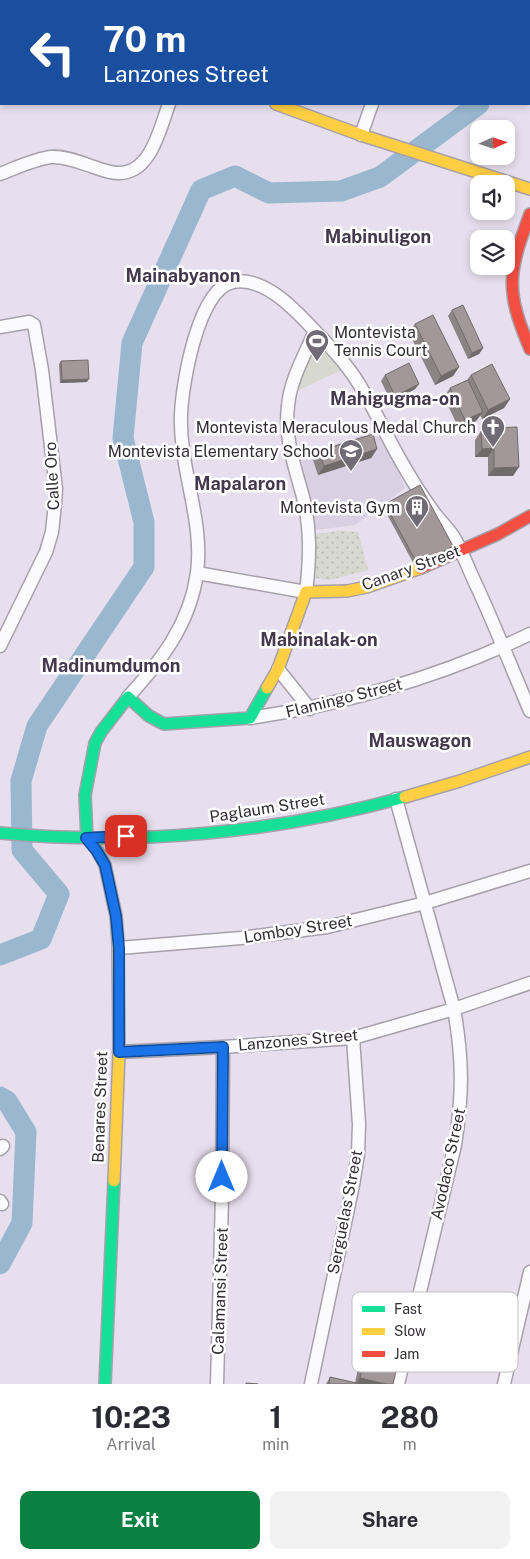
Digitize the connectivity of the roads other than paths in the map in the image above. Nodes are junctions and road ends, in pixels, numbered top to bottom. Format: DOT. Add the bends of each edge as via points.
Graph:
graph roads {
  1 [pos="169,105"];
  2 [pos="279,105"];
  3 [pos="372,105"];
  4 [pos="361,134"];
  5 [pos="0,174"];
  6 [pos="530,189"];
  7 [pos="530,214"];
  8 [pos="0,327"];
  9 [pos="315,331"];
  10 [pos="530,349"];
  11 [pos="530,516"];
  12 [pos="461,551"];
  13 [pos="197,573"];
  14 [pos="306,592"];
  15 [pos="530,634"];
  16 [pos="0,646"];
  17 [pos="504,646"];
  18 [pos="278,669"];
  19 [pos="128,698"];
  20 [pos="310,709"];
  21 [pos="530,710"];
  22 [pos="250,718"];
  23 [pos="530,757"];
  24 [pos="396,799"];
  25 [pos="0,833"];
  26 [pos="86,838"];
  27 [pos="530,871"];
  28 [pos="425,902"];
  29 [pos="119,948"];
  30 [pos="530,983"];
  31 [pos="454,1009"];
  32 [pos="354,1038"];
  33 [pos="223,1047"];
  34 [pos="119,1052"];
  35 [pos="530,1272"];
  36 [pos="420,1292"];
  37 [pos="518,1324"];
  38 [pos="105,1384"];
  39 [pos="217,1384"];
  40 [pos="311,1384"];
  1 -- 5 [label="street" via="154,146 142,164 131,170 116,173 52,157"];
  2 -- 4 [label="street"];
  3 -- 4 [label="street"];
  4 -- 6 [label="street"];
  7 -- 10 [label="street" via="512,265 510,285 518,323"];
  8 -- 16 [label="street, Calle Oro" via="29,322 34,325 55,480 52,532 46,552"];
  9 -- 12 [label="street" via="353,374 405,469"];
  9 -- 13 [label="street" via="274,293 246,281 222,286 204,313 190,352 181,415 198,538"];
  9 -- 14 [label="street" via="295,377 288,406 292,461 309,532"];
  11 -- 12 [label="street, Canary Street"];
  12 -- 14 [label="street, Canary Street" via="367,587"];
  12 -- 17 [label="street"];
  13 -- 14 [label="street, Canary Street"];
  13 -- 19 [label="street" via="188,610 179,630 154,669"];
  14 -- 18 [label="street"];
  15 -- 17 [label="street, Flamingo Street"];
  17 -- 20 [label="street, Flamingo Street" via="425,676"];
  17 -- 21 [label="street"];
  18 -- 20 [label="street"];
  18 -- 22 [label="street"];
  19 -- 22 [label="street, Flamingo Street" via="164,724"];
  19 -- 26 [label="street" via="95,743 85,794"];
  20 -- 22 [label="street, Flamingo Street"];
  23 -- 24 [label="street, Paglaum Street"];
  24 -- 26 [label="street, Paglaum Street" via="316,818 247,829"];
  24 -- 28 [label="street, Avodaco Street"];
  25 -- 26 [label="street, Paglaum Street"];
  26 -- 29 [label="street, Benares Street" via="105,865"];
  27 -- 28 [label="street, Lomboy Street"];
  28 -- 29 [label="street, Lomboy Street" via="327,927"];
  28 -- 31 [label="street, Avodaco Street"];
  29 -- 34 [label="street, Benares Street"];
  30 -- 31 [label="street, Lanzones Street"];
  31 -- 32 [label="street, Lanzones Street"];
  31 -- 36 [label="street, Avodaco Street" via="462,1074 460,1108 455,1145"];
  32 -- 33 [label="street, Lanzones Street"];
  32 -- 40 [label="street, Serguelas Street" via="358,1154"];
  33 -- 34 [label="street, Lanzones Street"];
  33 -- 39 [label="street, Calamansi Street"];
  34 -- 38 [label="street, Benares Street"];
  35 -- 37 [label="street"];
}
